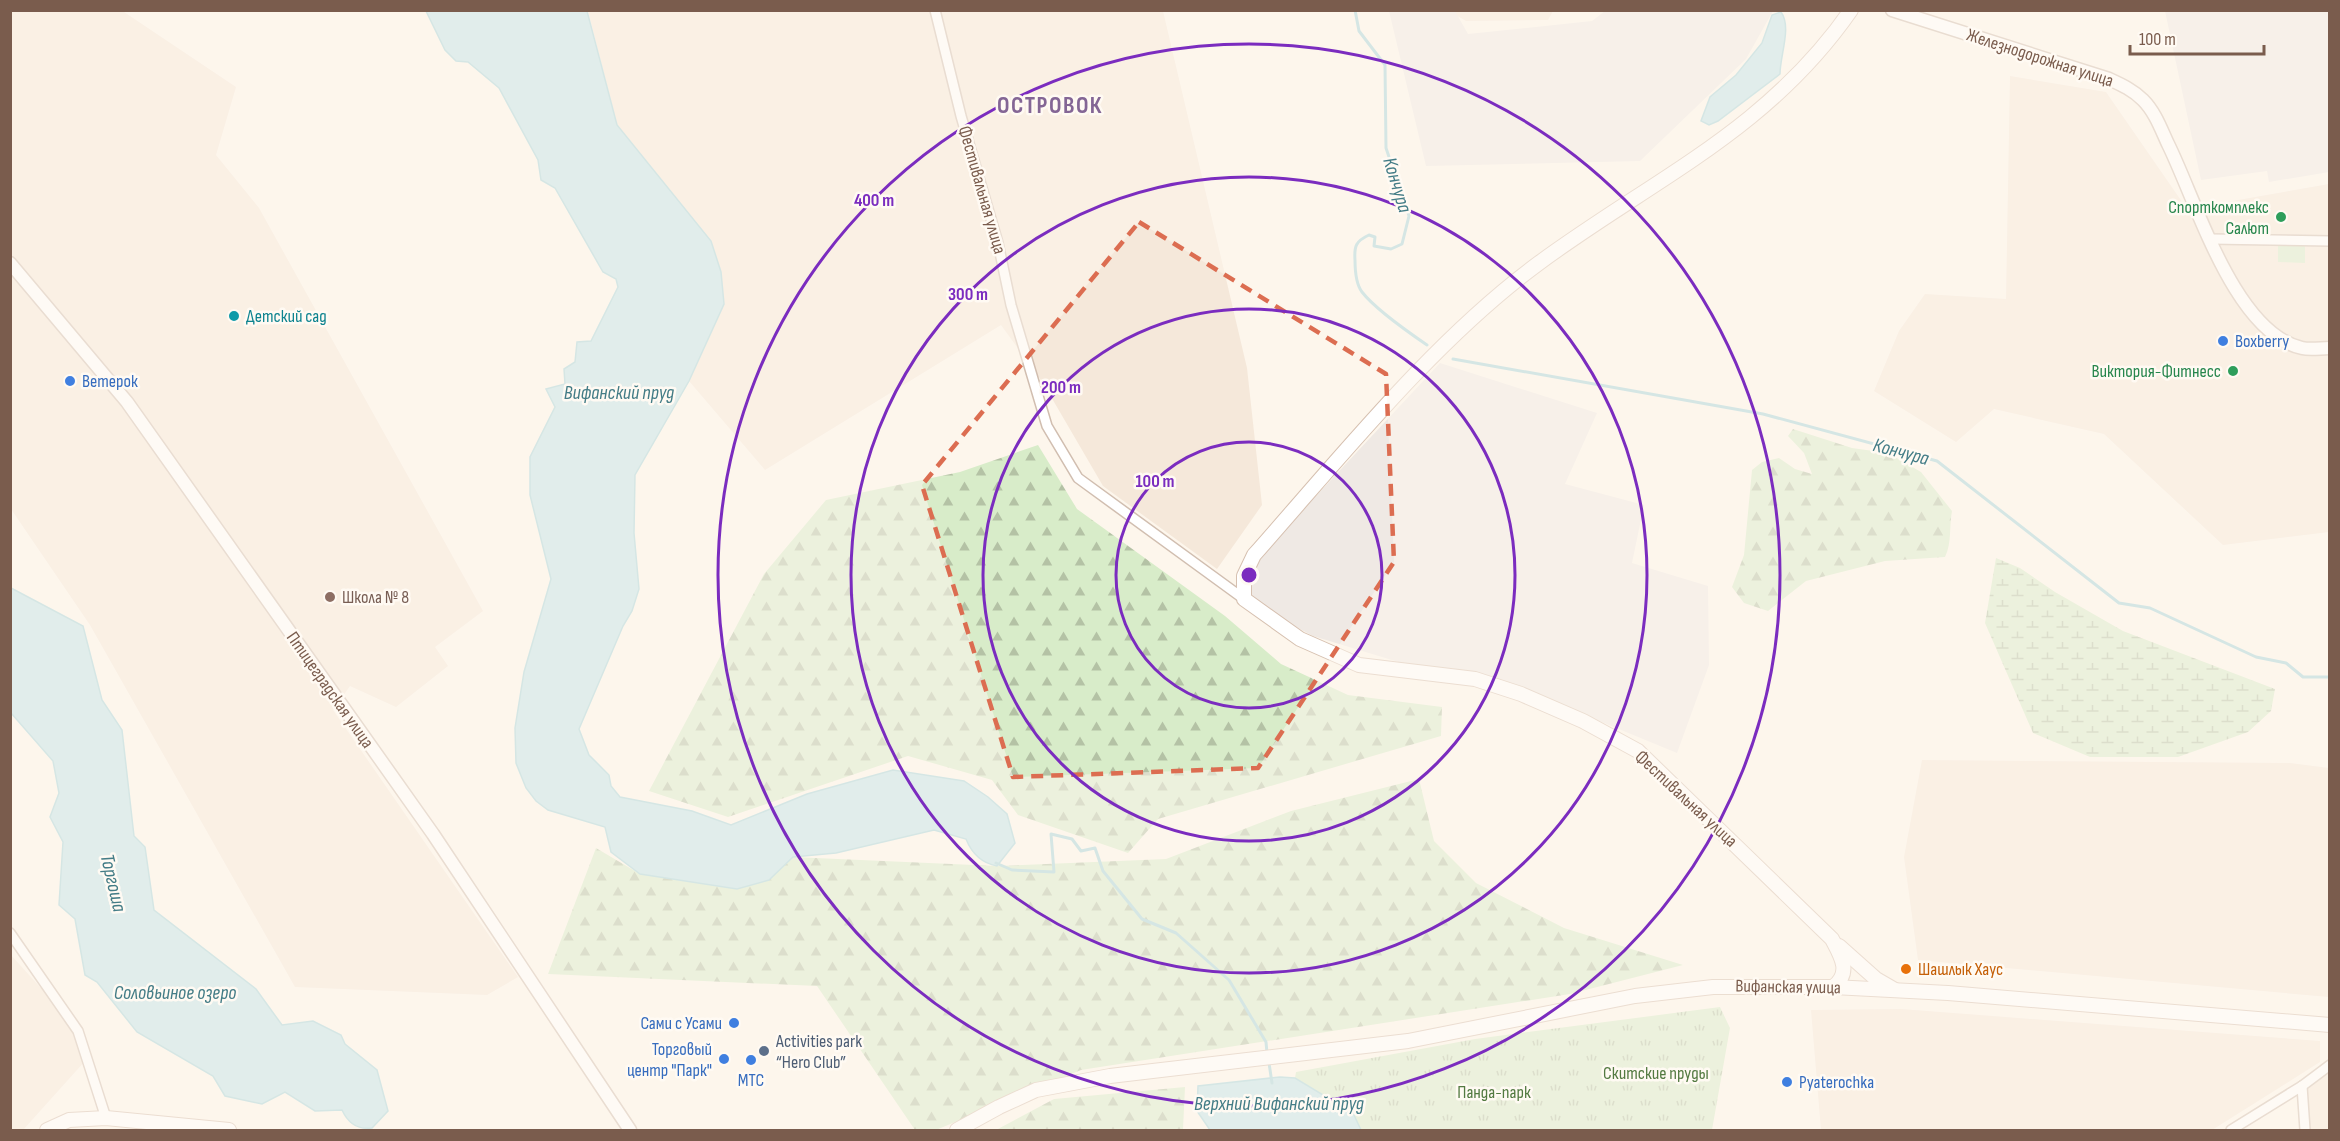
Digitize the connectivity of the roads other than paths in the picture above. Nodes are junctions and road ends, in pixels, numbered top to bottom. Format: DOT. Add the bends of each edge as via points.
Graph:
graph roads {
  1 [pos="935,10"];
  2 [pos="1851,10"];
  3 [pos="1892,10"];
  4 [pos="2211,239"];
  5 [pos="2330,241"];
  6 [pos="10,263"];
  7 [pos="2330,348"];
  8 [pos="1244,599"];
  9 [pos="10,933"];
  10 [pos="1832,939"];
  11 [pos="1833,987"];
  12 [pos="1899,992"];
  13 [pos="2330,1025"];
  14 [pos="2330,1065"];
  15 [pos="2302,1086"];
  16 [pos="106,1118"];
  17 [pos="47,1131"];
  18 [pos="229,1131"];
  19 [pos="630,1131"];
  20 [pos="957,1131"];
  21 [pos="2231,1131"];
  22 [pos="2305,1131"];
  1 -- 8 [label="street, Фестивальная улица" via="1014,316 1047,426 1078,478"];
  2 -- 8 [label="main road" via="1802,73 1778,96 1713,148 1539,263 1458,332 1254,555 1244,576"];
  3 -- 4 [label="street, Железнодорожная улица" via="2130,88 2158,122"];
  4 -- 5 [label="street"];
  4 -- 7 [label="street, Железнодорожная улица" via="2230,279 2259,322 2284,341 2302,348"];
  6 -- 19 [label="street, Птицеградская улица" via="118,389 433,834"];
  8 -- 10 [label="main road, Фестивальная улица" via="1300,639 1359,665 1475,679 1521,693 1638,752"];
  9 -- 16 [label="street" via="78,1031"];
  10 -- 11 [label="main road, Фестивальная улица" via="1843,958 1844,970 1841,981"];
  10 -- 12 [label="main road" via="1876,979"];
  11 -- 12 [label="main road, Вифанская улица"];
  11 -- 20 [label="main road, Вифанская улица" via="1742,985 1635,996 1408,1041 1110,1076 1036,1090"];
  12 -- 13 [label="main road, Вифанская улица"];
  14 -- 15 [label="street"];
  15 -- 21 [label="street"];
  15 -- 22 [label="street"];
  16 -- 17 [label="main road" via="69,1120"];
  16 -- 18 [label="main road"];
}
